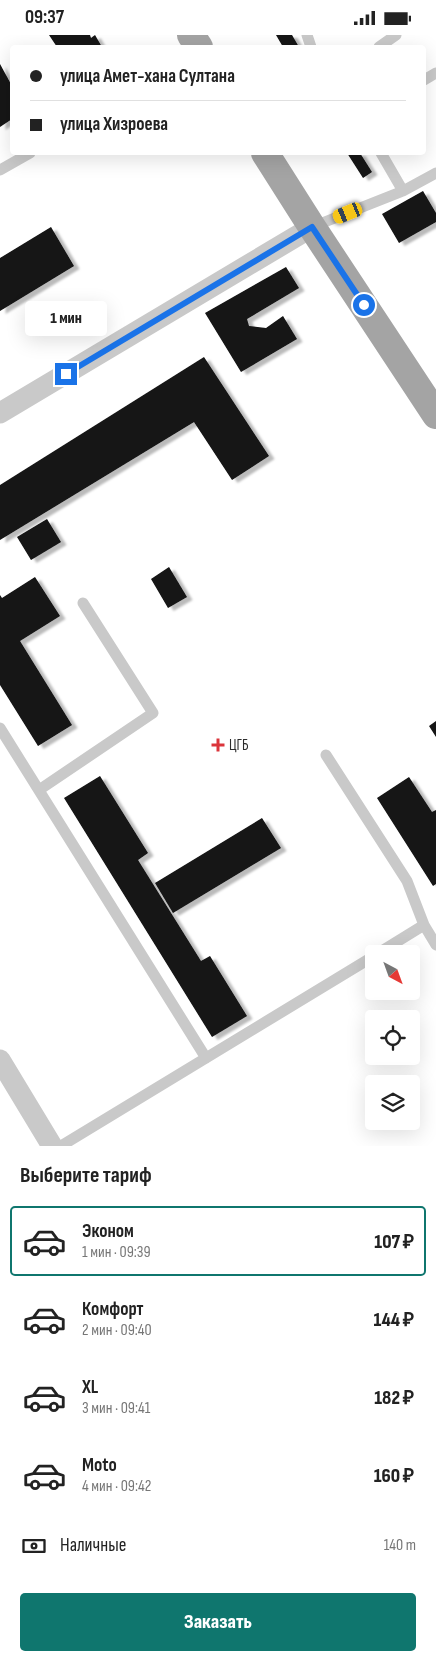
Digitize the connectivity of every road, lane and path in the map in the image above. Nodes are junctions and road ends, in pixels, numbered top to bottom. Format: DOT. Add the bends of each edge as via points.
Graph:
graph roads {
  1 [pos="396,35"];
  2 [pos="382,45"];
  3 [pos="26,155"];
  4 [pos="266,155"];
  5 [pos="382,155"];
  6 [pos="0,170"];
  7 [pos="436,173"];
  8 [pos="402,191"];
  9 [pos="312,227"];
  10 [pos="0,413"];
  11 [pos="436,415"];
  12 [pos="82,603"];
  13 [pos="0,728"];
  14 [pos="5,747"];
  15 [pos="326,755"];
  16 [pos="39,790"];
  17 [pos="424,925"];
  18 [pos="391,945"];
  19 [pos="436,945"];
  20 [pos="365,961"];
  21 [pos="206,1058"];
  22 [pos="0,1061"];
  23 [pos="52,1146"];
  24 [pos="62,1146"];
  1 -- 2 [label="lane"];
  3 -- 6 [label="lane"];
  4 -- 9 [label="main road"];
  5 -- 8 [label="lane"];
  7 -- 8 [label="lane"];
  8 -- 9 [label="lane"];
  9 -- 10 [label="street"];
  9 -- 11 [label="main road"];
  12 -- 16 [label="lane" via="153,713"];
  13 -- 14 [label="lane"];
  14 -- 16 [label="lane"];
  15 -- 17 [label="lane" via="407,881"];
  16 -- 21 [label="lane"];
  17 -- 18 [label="lane"];
  17 -- 19 [label="lane"];
  20 -- 21 [label="lane"];
  21 -- 24 [label="lane"];
  22 -- 23 [label="street"];
}
